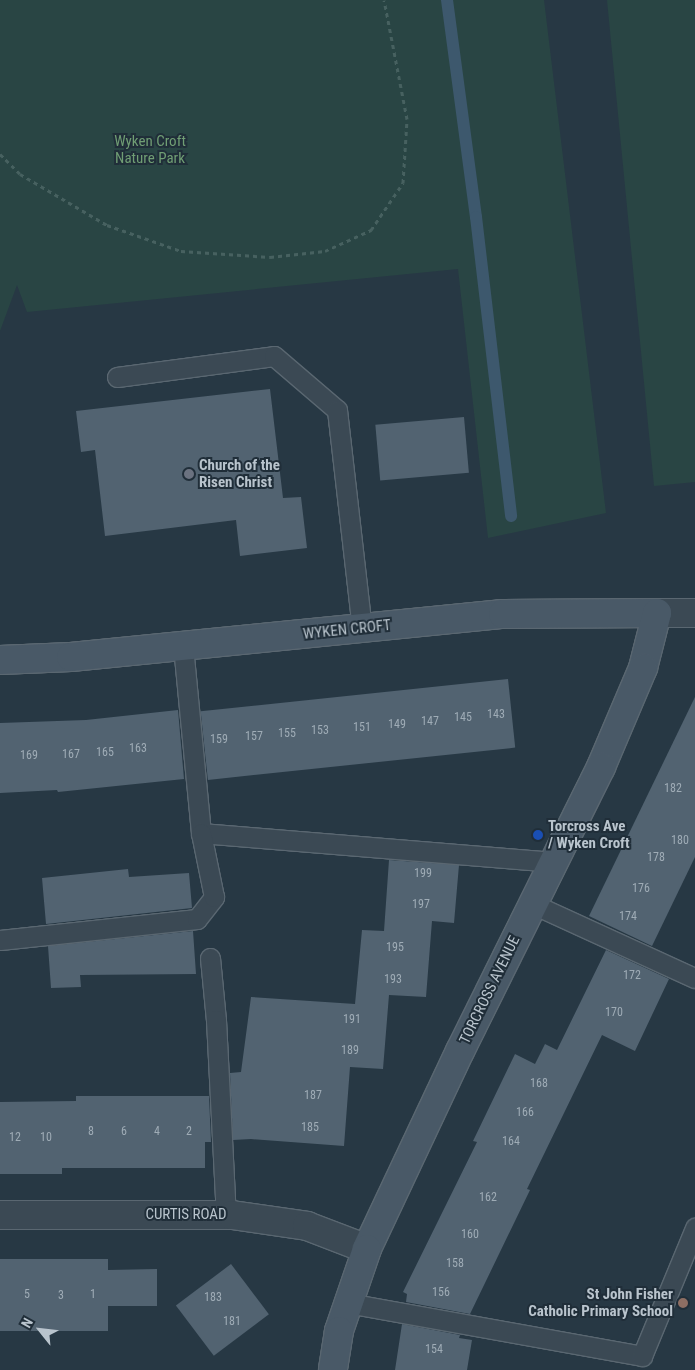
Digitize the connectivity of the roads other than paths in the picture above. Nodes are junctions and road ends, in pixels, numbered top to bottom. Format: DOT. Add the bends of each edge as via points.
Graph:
graph roads {
  1 [pos="117,377"];
  2 [pos="657,613"];
  3 [pos="695,613"];
  4 [pos="362,628"];
  5 [pos="183,646"];
  6 [pos="0,660"];
  7 [pos="201,833"];
  8 [pos="554,862"];
  9 [pos="533,904"];
  10 [pos="0,940"];
  11 [pos="210,958"];
  12 [pos="695,978"];
  13 [pos="0,1214"];
  14 [pos="226,1215"];
  15 [pos="695,1228"];
  16 [pos="367,1249"];
  17 [pos="348,1303"];
  18 [pos="639,1363"];
  19 [pos="333,1370"];
  1 -- 4 [label="lane" via="274,356 336,410"];
  2 -- 3 [label="street, WYKEN CROFT"];
  2 -- 4 [label="street, WYKEN CROFT" via="503,614"];
  2 -- 8 [label="street, TORCROSS AVENUE" via="643,668 624,716"];
  4 -- 5 [label="street, WYKEN CROFT"];
  5 -- 6 [label="street, WYKEN CROFT" via="72,657"];
  5 -- 7 [label="lane"];
  7 -- 8 [label="lane"];
  7 -- 10 [label="lane" via="214,897 197,919"];
  8 -- 9 [label="street, TORCROSS AVENUE"];
  9 -- 12 [label="lane"];
  9 -- 16 [label="street, TORCROSS AVENUE"];
  11 -- 14 [label="lane"];
  13 -- 14 [label="street, CURTIS ROAD"];
  14 -- 16 [label="street, CURTIS ROAD" via="306,1226"];
  15 -- 18 [label="lane"];
  16 -- 17 [label="street, TORCROSS AVENUE"];
  17 -- 18 [label="lane"];
  17 -- 19 [label="street, TORCROSS AVENUE" via="339,1331"];
}
